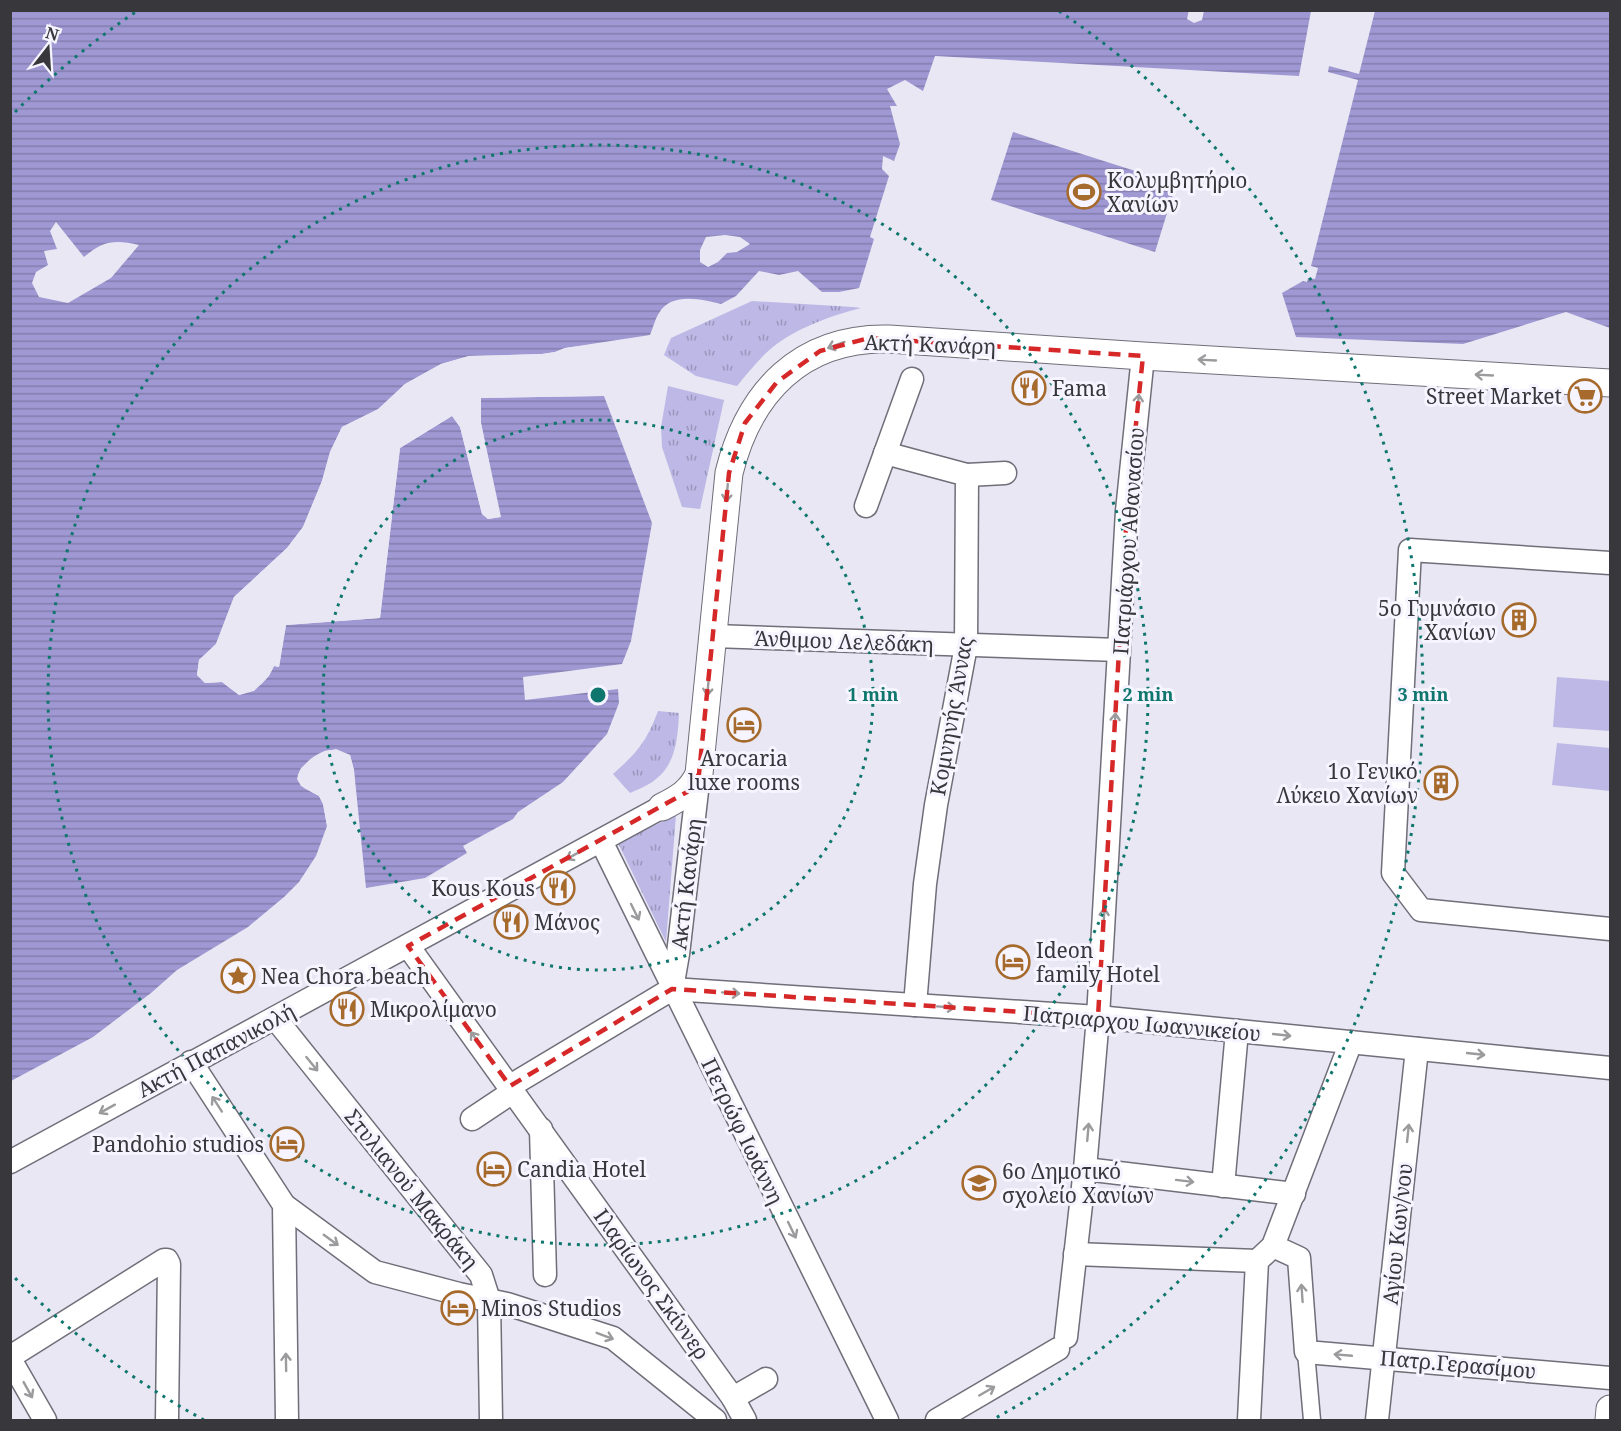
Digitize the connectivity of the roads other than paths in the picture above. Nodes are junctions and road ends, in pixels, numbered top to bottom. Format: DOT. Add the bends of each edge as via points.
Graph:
graph roads {
  1 [pos="1143,356"];
  2 [pos="912,380"];
  3 [pos="1611,383"];
  4 [pos="885,453"];
  5 [pos="1005,473"];
  6 [pos="966,475"];
  7 [pos="866,506"];
  8 [pos="1611,563"];
  9 [pos="713,636"];
  10 [pos="966,646"];
  11 [pos="1119,650"];
  12 [pos="699,774"];
  13 [pos="662,807"];
  14 [pos="601,841"];
  15 [pos="1611,928"];
  16 [pos="408,946"];
  17 [pos="672,989"];
  18 [pos="915,1005"];
  19 [pos="1098,1017"];
  20 [pos="275,1018"];
  21 [pos="1237,1030"];
  22 [pos="1351,1042"];
  23 [pos="1417,1048"];
  24 [pos="191,1062"];
  25 [pos="1611,1068"];
  26 [pos="512,1088"];
  27 [pos="472,1119"];
  28 [pos="541,1129"];
  29 [pos="10,1162"];
  30 [pos="1085,1169"];
  31 [pos="1223,1186"];
  32 [pos="1294,1194"];
  33 [pos="284,1205"];
  34 [pos="1265,1253"];
  35 [pos="1074,1254"];
  36 [pos="545,1275"];
  37 [pos="489,1300"];
  38 [pos="1306,1352"];
  39 [pos="10,1358"];
  40 [pos="1383,1358"];
  41 [pos="1611,1377"];
  42 [pos="766,1379"];
  43 [pos="733,1398"];
  44 [pos="1611,1409"];
  45 [pos="45,1420"];
  46 [pos="167,1420"];
  47 [pos="287,1420"];
  48 [pos="491,1420"];
  49 [pos="716,1420"];
  50 [pos="745,1420"];
  51 [pos="887,1420"];
  52 [pos="937,1420"];
  53 [pos="1248,1420"];
  54 [pos="1312,1420"];
  55 [pos="1377,1420"];
  56 [pos="1610,1420"];
  3 -- 1 [label="street, Ακτή Κανάρη, one-way"];
  1 -- 9 [label="street, Ακτή Κανάρη, one-way" via="869,338 844,342 797,365 759,401 735,448 729,473"];
  11 -- 1 [label="street, Πατριάρχου Αθανασίου, one-way" via="1127,511"];
  2 -- 4 [label="street"];
  4 -- 6 [label="street"];
  4 -- 7 [label="street"];
  5 -- 6 [label="street"];
  6 -- 10 [label="street, Κομνηνής Άννας"];
  8 -- 15 [label="street" via="1410,550 1393,873 1421,910"];
  9 -- 10 [label="street, Άνθιμου Λελεδάκη"];
  9 -- 12 [label="street, Ακτή Κανάρη, one-way"];
  10 -- 11 [label="street, Άνθιμου Λελεδάκη"];
  10 -- 18 [label="street, Κομνηνής Άννας" via="936,805"];
  19 -- 11 [label="street, Πατριάρχου Αθανασίου, one-way"];
  12 -- 13 [label="street, Ακτή Παπανικολή" via="687,792"];
  12 -- 17 [label="street, Ακτή Κανάρη"];
  13 -- 14 [label="street, Ακτή Παπανικολή"];
  14 -- 16 [label="street, Ακτή Παπανικολή, one-way"];
  14 -- 17 [label="street, Πετρώφ Ιωάννη, one-way"];
  16 -- 20 [label="street, Ακτή Παπανικολή"];
  26 -- 16 [label="street, Ιλαρίωνος Σκίννερ, one-way"];
  17 -- 18 [label="street, Πατριαρχου Ιωαννικείου, one-way"];
  17 -- 26 [label="street"];
  17 -- 51 [label="street, Πετρώφ Ιωάννη, one-way"];
  18 -- 19 [label="street, Πατριαρχου Ιωαννικείου, one-way"];
  19 -- 21 [label="street, Πατριαρχου Ιωαννικείου"];
  30 -- 19 [label="street, Πατριάρχου Αθανασίου, one-way"];
  20 -- 24 [label="street, Ακτή Παπανικολή"];
  20 -- 37 [label="street, Στυλιανού Μακράκη, one-way" via="481,1275"];
  21 -- 22 [label="street, Πατριαρχου Ιωαννικείου, one-way"];
  21 -- 31 [label="street"];
  22 -- 23 [label="street, Πατριαρχου Ιωαννικείου"];
  22 -- 32 [label="street"];
  23 -- 25 [label="street, Πατριαρχου Ιωαννικείου, one-way"];
  40 -- 23 [label="street, Αγίου Κων/νου, one-way"];
  24 -- 29 [label="street, Ακτή Παπανικολή, one-way"];
  33 -- 24 [label="street, one-way"];
  26 -- 27 [label="street"];
  26 -- 28 [label="street, Ιλαρίωνος Σκίννερ"];
  28 -- 36 [label="street"];
  28 -- 43 [label="street, Ιλαρίωνος Σκίννερ"];
  30 -- 31 [label="street, one-way"];
  30 -- 35 [label="street, Πατριάρχου Αθανασίου"];
  31 -- 32 [label="street"];
  32 -- 34 [label="street"];
  33 -- 37 [label="street, one-way" via="375,1272"];
  47 -- 33 [label="street, one-way"];
  34 -- 35 [label="street"];
  38 -- 34 [label="street, one-way" via="1299,1258"];
  34 -- 53 [label="street"];
  52 -- 35 [label="street, Πατριάρχου Αθανασίου, one-way" via="1062,1343"];
  37 -- 48 [label="street, Στυλιανού Μακράκη"];
  37 -- 49 [label="street, one-way" via="613,1338"];
  40 -- 38 [label="street, Πατρ.Γερασίμου, one-way"];
  38 -- 54 [label="street"];
  39 -- 45 [label="street, one-way"];
  39 -- 46 [label="street" via="167,1260"];
  40 -- 41 [label="street, Πατρ.Γερασίμου"];
  40 -- 55 [label="street, Αγίου Κων/νου"];
  42 -- 43 [label="street"];
  43 -- 50 [label="street, Ιλαρίωνος Σκίννερ"];
  44 -- 56 [label="street"];
}
